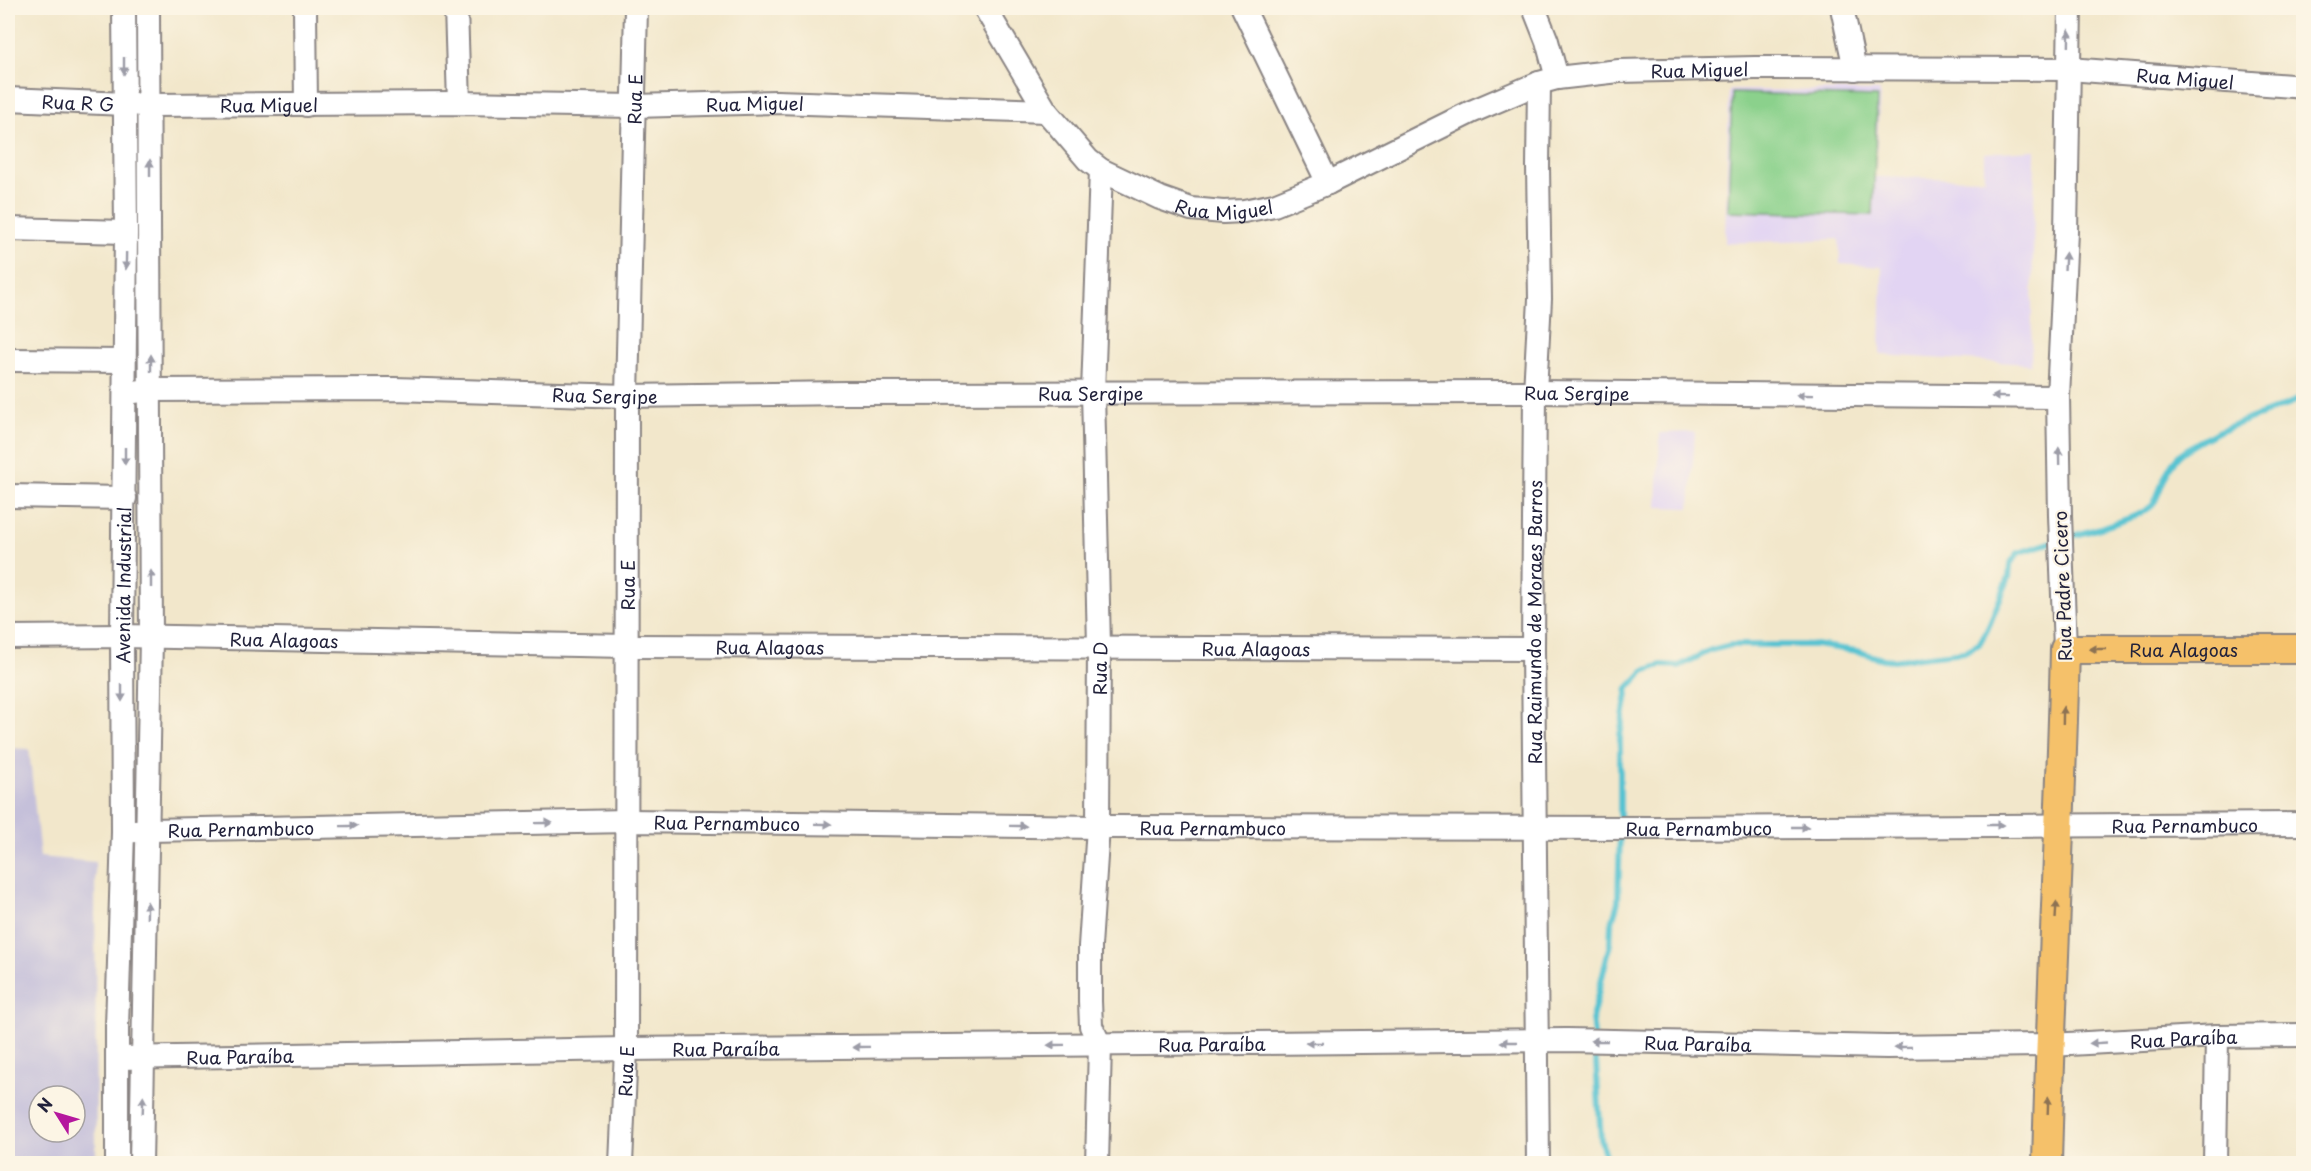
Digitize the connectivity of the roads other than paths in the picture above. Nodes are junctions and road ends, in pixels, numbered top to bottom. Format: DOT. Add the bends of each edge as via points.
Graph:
graph roads {
  1 [pos="124,8"];
  2 [pos="148,8"];
  3 [pos="305,8"];
  4 [pos="456,8"];
  5 [pos="636,8"];
  6 [pos="986,8"];
  7 [pos="1243,8"];
  8 [pos="1534,8"];
  9 [pos="1842,8"];
  10 [pos="2070,8"];
  11 [pos="1855,69"];
  12 [pos="2069,69"];
  13 [pos="1548,81"];
  14 [pos="2304,87"];
  15 [pos="8,99"];
  16 [pos="124,102"];
  17 [pos="459,104"];
  18 [pos="149,105"];
  19 [pos="306,105"];
  20 [pos="635,106"];
  21 [pos="1047,111"];
  22 [pos="1101,170"];
  23 [pos="1328,183"];
  24 [pos="8,229"];
  25 [pos="126,232"];
  26 [pos="8,360"];
  27 [pos="124,361"];
  28 [pos="151,390"];
  29 [pos="1535,392"];
  30 [pos="125,393"];
  31 [pos="1093,393"];
  32 [pos="627,396"];
  33 [pos="2058,397"];
  34 [pos="8,496"];
  35 [pos="124,498"];
  36 [pos="122,636"];
  37 [pos="8,637"];
  38 [pos="151,638"];
  39 [pos="627,646"];
  40 [pos="1099,646"];
  41 [pos="1533,649"];
  42 [pos="2065,649"];
  43 [pos="2304,650"];
  44 [pos="628,821"];
  45 [pos="2304,824"];
  46 [pos="2061,825"];
  47 [pos="1098,827"];
  48 [pos="1534,827"];
  49 [pos="149,830"];
  50 [pos="123,832"];
  51 [pos="2304,1035"];
  52 [pos="2217,1036"];
  53 [pos="1536,1041"];
  54 [pos="1100,1045"];
  55 [pos="2050,1045"];
  56 [pos="626,1049"];
  57 [pos="145,1057"];
  58 [pos="118,1058"];
  59 [pos="117,1164"];
  60 [pos="141,1164"];
  61 [pos="621,1164"];
  62 [pos="1097,1164"];
  63 [pos="1538,1164"];
  64 [pos="2047,1164"];
  65 [pos="2215,1164"];
  1 -- 16 [label="street, Avenida Industrial, one-way"];
  2 -- 18 [label="street, Avenida Industrial"];
  3 -- 19 [label="street"];
  4 -- 17 [label="street"];
  5 -- 20 [label="street, Rua E"];
  6 -- 21 [label="street"];
  7 -- 23 [label="street"];
  8 -- 13 [label="street, Rua Raimundo de Moraes Barros" via="1547,41"];
  9 -- 11 [label="street"];
  12 -- 10 [label="street, Rua Padre Cicero, one-way"];
  11 -- 12 [label="street, Rua Miguel"];
  11 -- 13 [label="street, Rua Miguel" via="1619,71"];
  12 -- 14 [label="street, Rua Miguel"];
  33 -- 12 [label="street, Rua Padre Cicero, one-way" via="2067,232"];
  13 -- 23 [label="street, Rua Miguel" via="1471,112"];
  13 -- 29 [label="street, Rua Raimundo de Moraes Barros" via="1538,167 1540,300"];
  15 -- 16 [label="street, Rua R G"];
  16 -- 18 [label="street, Rua R G"];
  16 -- 25 [label="street, Avenida Industrial"];
  17 -- 19 [label="street, Rua Miguel"];
  17 -- 20 [label="street, Rua Miguel"];
  18 -- 19 [label="street, Rua Miguel"];
  28 -- 18 [label="street, Avenida Industrial, one-way"];
  20 -- 21 [label="street, Rua Miguel" via="777,102"];
  20 -- 32 [label="street, Rua E"];
  21 -- 22 [label="street, Rua Miguel" via="1073,144"];
  22 -- 23 [label="street, Rua Miguel" via="1191,209 1222,212 1274,205"];
  22 -- 31 [label="street, Rua D"];
  24 -- 25 [label="street"];
  25 -- 27 [label="street, Avenida Industrial, one-way"];
  26 -- 27 [label="street"];
  27 -- 30 [label="street, Avenida Industrial"];
  28 -- 30 [label="street, Rua Sergipe"];
  28 -- 32 [label="street, Rua Sergipe" via="394,389"];
  38 -- 28 [label="street, Avenida Industrial, one-way"];
  29 -- 31 [label="street, Rua Sergipe"];
  33 -- 29 [label="street, Rua Sergipe, one-way"];
  29 -- 41 [label="street, Rua Raimundo de Moraes Barros"];
  30 -- 35 [label="street, Avenida Industrial, one-way"];
  31 -- 32 [label="street, Rua Sergipe"];
  31 -- 40 [label="street, Rua D"];
  32 -- 39 [label="street, Rua E"];
  42 -- 33 [label="street, Rua Padre Cicero, one-way"];
  34 -- 35 [label="street"];
  35 -- 36 [label="street, Avenida Industrial"];
  36 -- 37 [label="street, Rua Alagoas"];
  36 -- 38 [label="street, Rua Alagoas"];
  36 -- 50 [label="street, Avenida Industrial, one-way"];
  38 -- 39 [label="street, Rua Alagoas"];
  38 -- 49 [label="street, Avenida Industrial"];
  39 -- 40 [label="street, Rua Alagoas"];
  39 -- 44 [label="street, Rua E"];
  40 -- 41 [label="street, Rua Alagoas"];
  40 -- 47 [label="street, Rua D"];
  41 -- 48 [label="street, Rua Raimundo de Moraes Barros"];
  43 -- 42 [label="main road, Rua Alagoas, one-way"];
  46 -- 42 [label="main road, Rua Padre Cicero, one-way"];
  44 -- 47 [label="street, Rua Pernambuco, one-way"];
  49 -- 44 [label="street, Rua Pernambuco, one-way"];
  44 -- 56 [label="street, Rua E"];
  45 -- 46 [label="street, Rua Pernambuco"];
  48 -- 46 [label="street, Rua Pernambuco, one-way"];
  55 -- 46 [label="main road, Rua Padre Cicero, one-way"];
  47 -- 48 [label="street, Rua Pernambuco"];
  47 -- 54 [label="street, Rua D" via="1090,1001 1091,1026"];
  48 -- 53 [label="street, Rua Raimundo de Moraes Barros"];
  49 -- 50 [label="street, Rua Pernambuco"];
  57 -- 49 [label="street, Avenida Industrial, one-way"];
  50 -- 58 [label="street, Avenida Industrial"];
  51 -- 52 [label="street, Rua Paraíba"];
  52 -- 55 [label="street, Rua Paraíba, one-way"];
  52 -- 65 [label="street"];
  53 -- 54 [label="street, Rua Paraíba, one-way"];
  55 -- 53 [label="street, Rua Paraíba, one-way" via="1732,1046"];
  53 -- 63 [label="street, Rua Raimundo de Moraes Barros"];
  54 -- 56 [label="street, Rua Paraíba, one-way"];
  54 -- 62 [label="street, Rua D"];
  64 -- 55 [label="main road, Rua Padre Cicero, one-way"];
  56 -- 57 [label="street, Rua Paraíba"];
  56 -- 61 [label="street, Rua E"];
  57 -- 58 [label="street, Rua Paraíba"];
  60 -- 57 [label="street, Avenida Industrial, one-way"];
  58 -- 59 [label="street, Avenida Industrial"];
}
